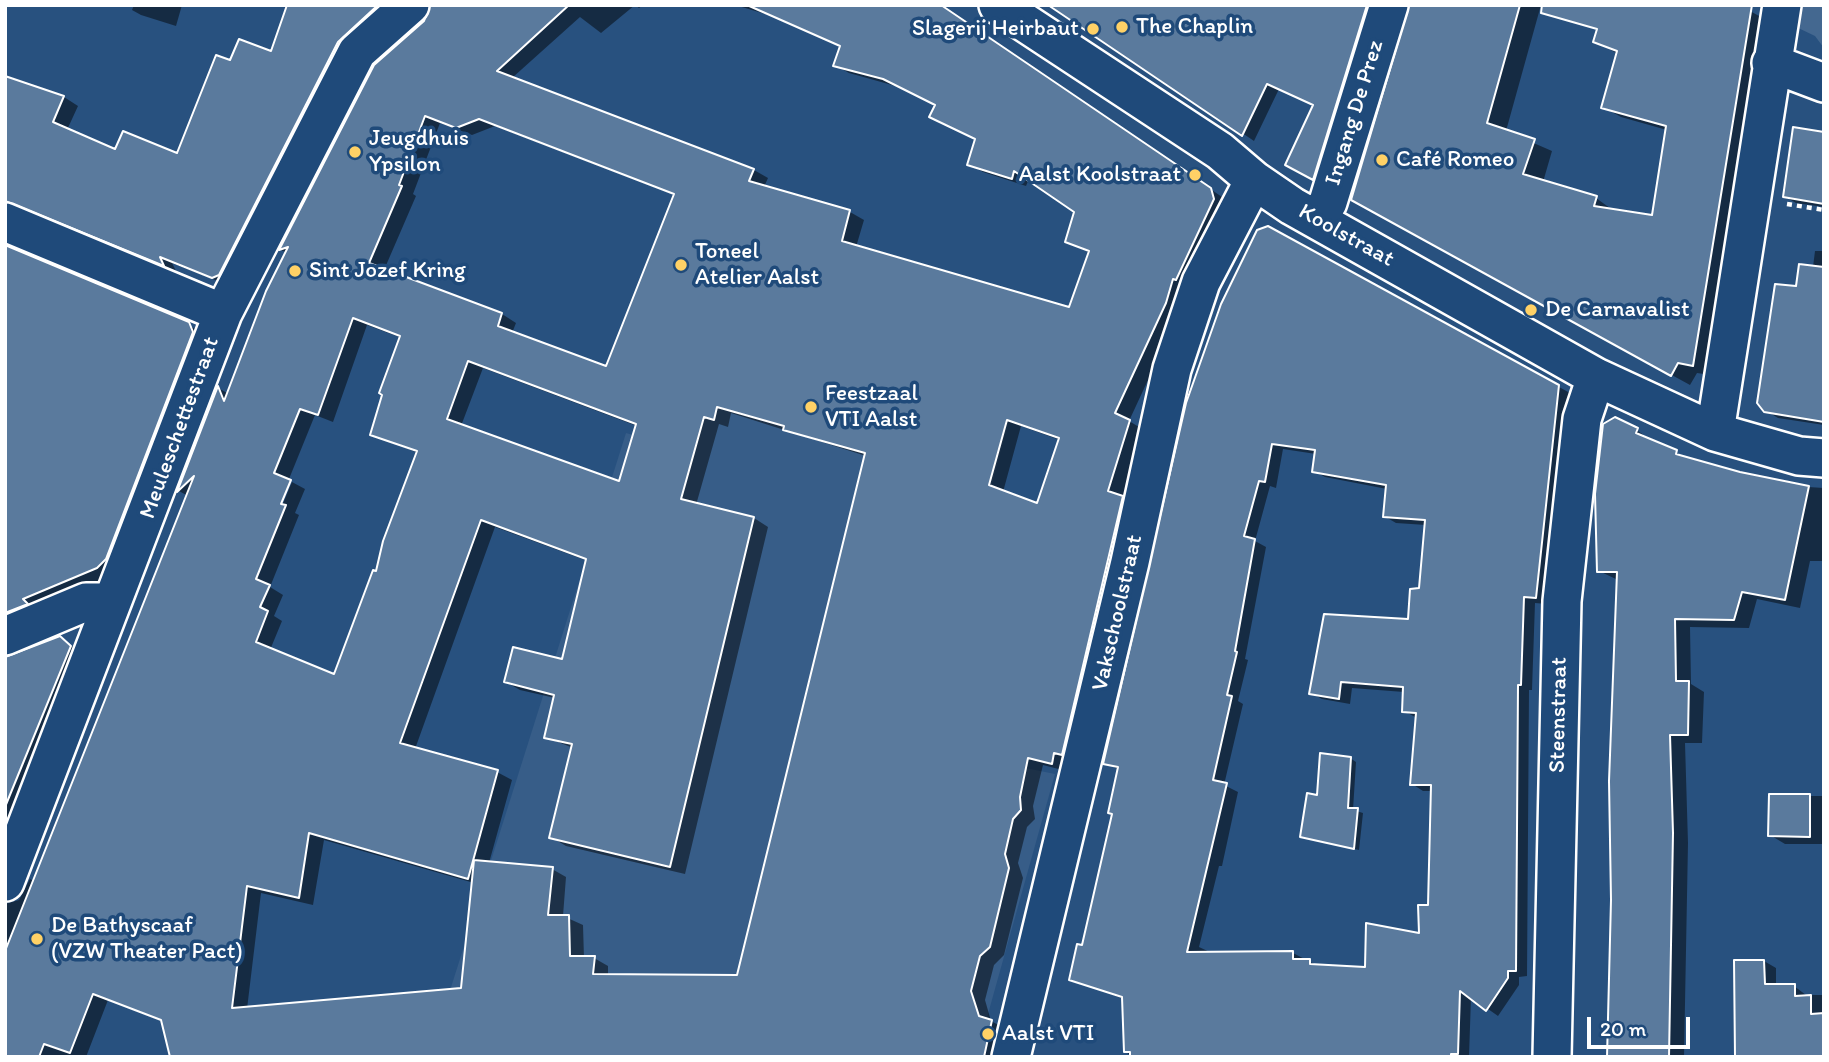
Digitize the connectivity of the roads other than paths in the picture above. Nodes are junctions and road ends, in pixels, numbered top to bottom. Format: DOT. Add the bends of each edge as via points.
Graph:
graph roads {
  1 [pos="410,5"];
  2 [pos="998,5"];
  3 [pos="1388,5"];
  4 [pos="1782,5"];
  5 [pos="1771,63"];
  6 [pos="1824,83"];
  7 [pos="1254,180"];
  8 [pos="1318,219"];
  9 [pos="5,222"];
  10 [pos="223,313"];
  11 [pos="1595,377"];
  12 [pos="1715,432"];
  13 [pos="1824,458"];
  14 [pos="110,602"];
  15 [pos="5,636"];
  16 [pos="5,882"];
  17 [pos="1012,1057"];
  18 [pos="1552,1057"];
  1 -- 10 [label="street, Meuleschettestraat" via="357,52"];
  2 -- 7 [label="street, Koolstraat" via="1220,151"];
  3 -- 8 [label="street, Ingang De Prez" via="1328,202"];
  4 -- 5 [label="street"];
  5 -- 6 [label="street"];
  5 -- 12 [label="street"];
  7 -- 8 [label="street, Koolstraat"];
  7 -- 17 [label="street, Vakschoolstraat" via="1201,282 1172,369"];
  8 -- 11 [label="street, Koolstraat"];
  9 -- 10 [label="street"];
  10 -- 14 [label="street, Meuleschettestraat" via="125,575"];
  11 -- 12 [label="street, Koolstraat"];
  11 -- 18 [label="street, Steenstraat" via="1582,419 1562,601"];
  12 -- 13 [label="street, Koolstraat" via="1800,456"];
  14 -- 15 [label="street" via="86,602"];
  14 -- 16 [label="street, Meuleschettestraat" via="99,642"];
}
